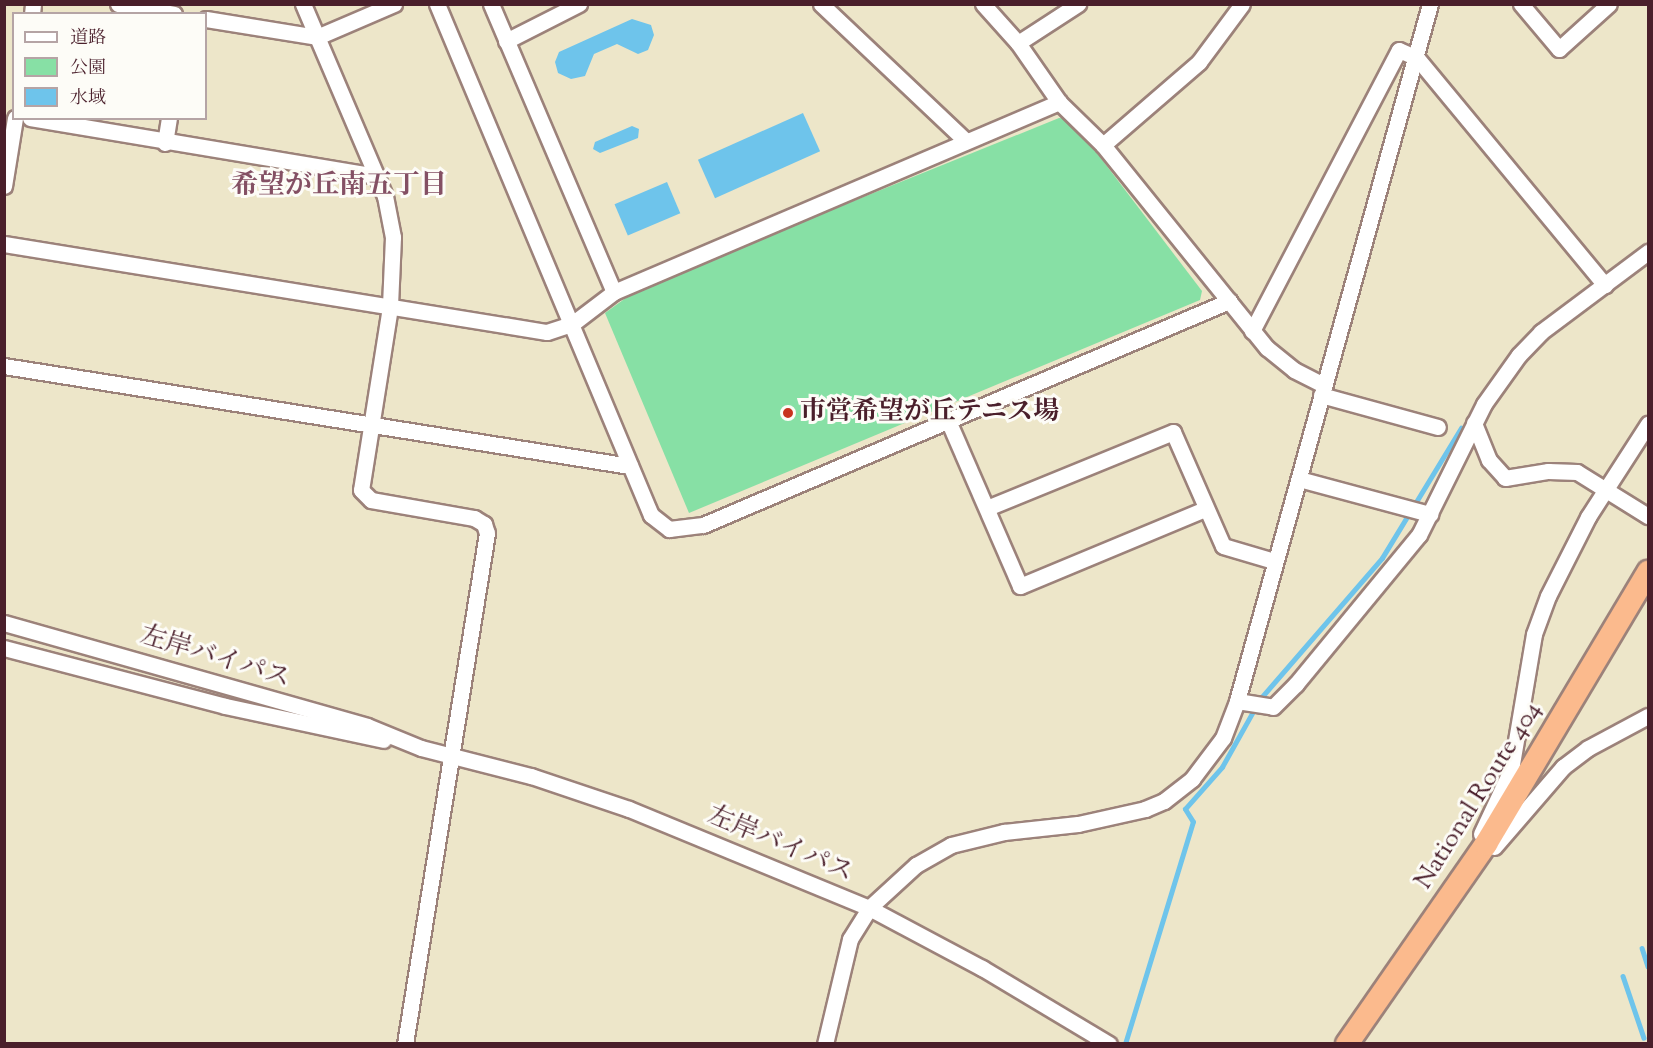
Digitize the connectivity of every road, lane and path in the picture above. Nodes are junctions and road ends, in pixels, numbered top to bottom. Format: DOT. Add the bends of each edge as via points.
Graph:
graph roads {
  1 [pos="118,4"];
  2 [pos="303,4"];
  3 [pos="394,4"];
  4 [pos="437,4"];
  5 [pos="490,4"];
  6 [pos="579,4"];
  7 [pos="821,4"];
  8 [pos="983,4"];
  9 [pos="1078,4"];
  10 [pos="1242,4"];
  11 [pos="1430,4"];
  12 [pos="1521,4"];
  13 [pos="1609,4"];
  14 [pos="163,12"];
  15 [pos="207,19"];
  16 [pos="316,37"];
  17 [pos="506,41"];
  18 [pos="1018,43"];
  19 [pos="1416,58"];
  20 [pos="1059,102"];
  21 [pos="14,120"];
  22 [pos="41,120"];
  23 [pos="169,120"];
  24 [pos="966,141"];
  25 [pos="165,143"];
  26 [pos="1102,145"];
  27 [pos="376,176"];
  28 [pos="4,186"];
  29 [pos="4,244"];
  30 [pos="1648,252"];
  31 [pos="1605,285"];
  32 [pos="614,292"];
  33 [pos="1229,301"];
  34 [pos="390,307"];
  35 [pos="572,324"];
  36 [pos="1252,331"];
  37 [pos="4,366"];
  38 [pos="1323,390"];
  39 [pos="947,418"];
  40 [pos="1474,423"];
  41 [pos="372,424"];
  42 [pos="1648,424"];
  43 [pos="1438,427"];
  44 [pos="630,466"];
  45 [pos="1299,479"];
  46 [pos="1606,490"];
  47 [pos="987,508"];
  48 [pos="1205,508"];
  49 [pos="1430,514"];
  50 [pos="1648,516"];
  51 [pos="1274,561"];
  52 [pos="1648,572"];
  53 [pos="4,622"];
  54 [pos="4,648"];
  55 [pos="1237,701"];
  56 [pos="1648,716"];
  57 [pos="410,744"];
  58 [pos="454,755"];
  59 [pos="869,908"];
  60 [pos="1420,941"];
  61 [pos="405,1044"];
  62 [pos="825,1044"];
  63 [pos="1109,1044"];
  64 [pos="1347,1044"];
  1 -- 14 [label="street"];
  2 -- 16 [label="street"];
  3 -- 16 [label="street"];
  4 -- 35 [label="street"];
  5 -- 17 [label="street"];
  6 -- 17 [label="street"];
  7 -- 24 [label="street"];
  8 -- 18 [label="street"];
  9 -- 18 [label="street"];
  10 -- 26 [label="street" via="1199,62"];
  11 -- 19 [label="street"];
  12 -- 13 [label="street" via="1559,49"];
  15 -- 16 [label="street"];
  16 -- 27 [label="street"];
  17 -- 32 [label="street"];
  18 -- 20 [label="street"];
  19 -- 31 [label="street"];
  19 -- 36 [label="street" via="1408,52 1395,52 1363,123 1336,166"];
  19 -- 38 [label="street"];
  20 -- 24 [label="street"];
  20 -- 26 [label="street"];
  21 -- 28 [label="street"];
  22 -- 25 [label="street"];
  23 -- 25 [label="street"];
  24 -- 32 [label="street"];
  25 -- 27 [label="street"];
  26 -- 33 [label="street"];
  27 -- 34 [label="street" via="385,196 393,237"];
  29 -- 34 [label="street"];
  30 -- 31 [label="street"];
  31 -- 40 [label="street" via="1540,333 1519,355"];
  32 -- 35 [label="street"];
  33 -- 36 [label="street"];
  33 -- 39 [label="street"];
  34 -- 35 [label="street" via="547,332"];
  34 -- 41 [label="street"];
  35 -- 44 [label="street"];
  36 -- 38 [label="street" via="1294,370"];
  37 -- 41 [label="street"];
  38 -- 43 [label="street"];
  38 -- 45 [label="street"];
  39 -- 44 [label="street" via="692,529 669,529 657,523"];
  39 -- 47 [label="street"];
  40 -- 46 [label="street" via="1489,460 1505,478 1563,470 1592,478"];
  40 -- 49 [label="street"];
  41 -- 44 [label="street"];
  41 -- 58 [label="street" via="361,490 371,500 474,518 484,524 487,533"];
  42 -- 46 [label="street"];
  45 -- 49 [label="street"];
  45 -- 51 [label="street"];
  46 -- 50 [label="street"];
  46 -- 60 [label="street" via="1564,560 1534,634 1511,770 1481,834"];
  47 -- 48 [label="street" via="1173,432"];
  47 -- 48 [label="street" via="1020,586"];
  48 -- 51 [label="street" via="1223,546"];
  49 -- 55 [label="street" via="1394,569 1280,700 1263,708"];
  51 -- 55 [label="street"];
  52 -- 60 [label="highway, National Route 404" via="1486,844"];
  53 -- 57 [label="street, 左岸バイパス" via="367,726"];
  54 -- 57 [label="street, 左岸バイパス" via="282,720"];
  55 -- 59 [label="street" via="1223,738 1204,767 1164,801 1120,816 1004,832 951,845 916,865"];
  56 -- 60 [label="street" via="1588,748 1544,786"];
  57 -- 58 [label="street, 左岸バイパス"];
  58 -- 59 [label="street, 左岸バイパス" via="629,809"];
  58 -- 61 [label="street"];
  59 -- 62 [label="street" via="844,957"];
  59 -- 63 [label="street, 左岸バイパス" via="982,968"];
  60 -- 64 [label="highway, National Route 404"];
}
